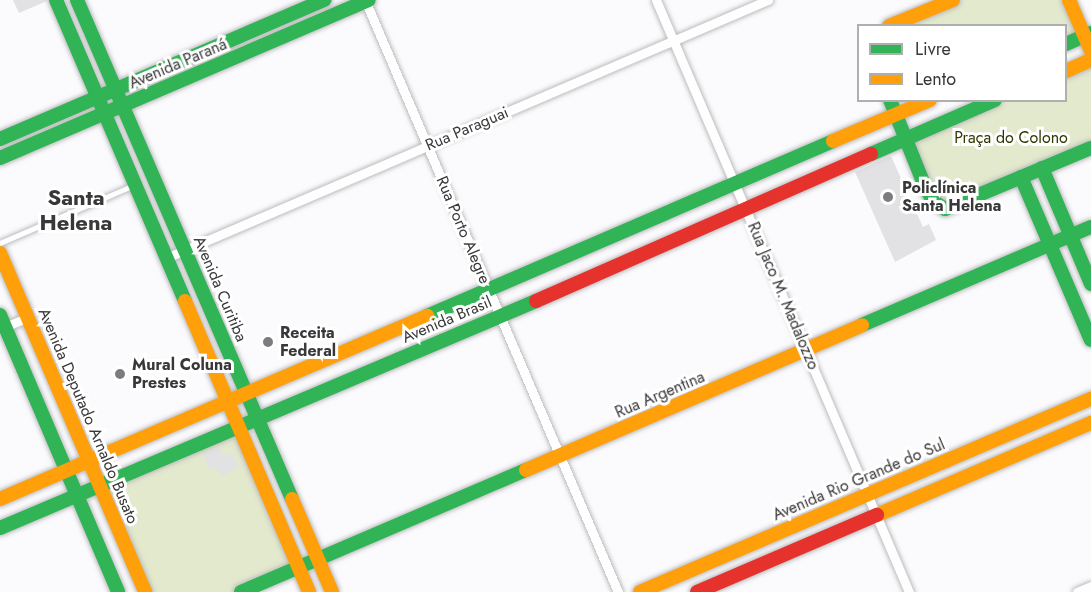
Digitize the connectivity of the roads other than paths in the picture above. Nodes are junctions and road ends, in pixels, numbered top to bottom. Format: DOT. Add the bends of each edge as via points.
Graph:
graph roads {
  1 [pos="56,0"];
  2 [pos="77,0"];
  3 [pos="324,0"];
  4 [pos="366,0"];
  5 [pos="656,0"];
  6 [pos="768,0"];
  7 [pos="1069,0"];
  8 [pos="946,1"];
  9 [pos="894,24"];
  10 [pos="1088,34"];
  11 [pos="673,40"];
  12 [pos="1067,43"];
  13 [pos="205,51"];
  14 [pos="1091,51"];
  15 [pos="1091,60"];
  16 [pos="212,67"];
  17 [pos="1067,70"];
  18 [pos="116,89"];
  19 [pos="97,97"];
  20 [pos="891,102"];
  21 [pos="925,102"];
  22 [pos="990,102"];
  23 [pos="123,106"];
  24 [pos="104,114"];
  25 [pos="896,115"];
  26 [pos="22,130"];
  27 [pos="0,139"];
  28 [pos="906,139"];
  29 [pos="29,146"];
  30 [pos="427,146"];
  31 [pos="1091,148"];
  32 [pos="0,158"];
  33 [pos="1042,168"];
  34 [pos="1021,177"];
  35 [pos="734,183"];
  36 [pos="135,185"];
  37 [pos="745,209"];
  38 [pos="1091,227"];
  39 [pos="1071,236"];
  40 [pos="0,243"];
  41 [pos="1050,245"];
  42 [pos="185,250"];
  43 [pos="0,254"];
  44 [pos="166,258"];
  45 [pos="1091,284"];
  46 [pos="488,289"];
  47 [pos="500,316"];
  48 [pos="27,318"];
  49 [pos="2,324"];
  50 [pos="1091,340"];
  51 [pos="806,350"];
  52 [pos="246,392"];
  53 [pos="1091,399"];
  54 [pos="227,400"];
  55 [pos="257,418"];
  56 [pos="1091,423"];
  57 [pos="238,426"];
  58 [pos="560,456"];
  59 [pos="89,460"];
  60 [pos="66,470"];
  61 [pos="99,485"];
  62 [pos="77,494"];
  63 [pos="867,495"];
  64 [pos="0,499"];
  65 [pos="876,515"];
  66 [pos="0,528"];
  67 [pos="318,559"];
  68 [pos="298,567"];
  69 [pos="1091,586"];
  70 [pos="118,592"];
  71 [pos="145,592"];
  72 [pos="241,592"];
  73 [pos="309,592"];
  74 [pos="332,592"];
  75 [pos="618,592"];
  76 [pos="640,592"];
  77 [pos="697,592"];
  78 [pos="909,592"];
  79 [pos="1077,592"];
  1 -- 19 [label="street"];
  2 -- 18 [label="street, Avenida Curitiba"];
  3 -- 13 [label="street, Avenida Paraná"];
  4 -- 16 [label="street, Avenida Paraná"];
  4 -- 30 [label="street, Rua Porto Alegre"];
  5 -- 11 [label="street, Rua Jaco M. Madalozzo"];
  6 -- 11 [label="street, Rua Paraguai"];
  7 -- 10 [label="street"];
  8 -- 9 [label="street"];
  10 -- 12 [label="street"];
  10 -- 14 [label="street"];
  11 -- 30 [label="street, Rua Paraguai"];
  11 -- 35 [label="street, Rua Jaco M. Madalozzo"];
  13 -- 16 [label="street"];
  13 -- 18 [label="street, Avenida Paraná"];
  15 -- 17 [label="street"];
  16 -- 23 [label="street, Avenida Paraná"];
  18 -- 19 [label="street, Avenida Paraná"];
  18 -- 23 [label="street, Avenida Curitiba"];
  19 -- 24 [label="street"];
  19 -- 26 [label="street, Avenida Paraná"];
  20 -- 25 [label="street"];
  21 -- 25 [label="street, Avenida Brasil"];
  22 -- 28 [label="street, Avenida Brasil"];
  23 -- 24 [label="street, Avenida Paraná"];
  23 -- 42 [label="street, Avenida Curitiba"];
  24 -- 29 [label="street, Avenida Paraná"];
  24 -- 36 [label="street"];
  25 -- 28 [label="street"];
  25 -- 35 [label="street, Avenida Brasil"];
  26 -- 27 [label="street, Avenida Paraná"];
  26 -- 29 [label="street"];
  28 -- 34 [label="street" via="934,202 945,209"];
  28 -- 37 [label="street, Avenida Brasil"];
  29 -- 32 [label="street, Avenida Paraná"];
  30 -- 42 [label="street, Rua Paraguai"];
  30 -- 46 [label="street, Rua Porto Alegre"];
  31 -- 33 [label="street"];
  33 -- 34 [label="street"];
  33 -- 39 [label="street"];
  34 -- 41 [label="street"];
  35 -- 37 [label="street, Rua Jaco M. Madalozzo"];
  35 -- 46 [label="street, Avenida Brasil"];
  36 -- 40 [label="lane"];
  36 -- 44 [label="street"];
  37 -- 47 [label="street, Avenida Brasil"];
  37 -- 51 [label="street, Rua Jaco M. Madalozzo"];
  38 -- 39 [label="street, Rua Argentina"];
  39 -- 41 [label="street, Rua Argentina"];
  39 -- 45 [label="street"];
  41 -- 50 [label="street"];
  41 -- 51 [label="street, Rua Argentina"];
  42 -- 44 [label="street, Rua Paraguai"];
  42 -- 52 [label="street, Avenida Curitiba"];
  43 -- 48 [label="street, Avenida Deputado Arnaldo Busato"];
  44 -- 54 [label="street"];
  46 -- 47 [label="street, Rua Porto Alegre"];
  46 -- 52 [label="street, Avenida Brasil"];
  47 -- 55 [label="street, Avenida Brasil"];
  47 -- 58 [label="street, Rua Porto Alegre"];
  48 -- 49 [label="street"];
  48 -- 59 [label="street, Avenida Deputado Arnaldo Busato"];
  49 -- 60 [label="street"];
  51 -- 58 [label="street, Rua Argentina"];
  51 -- 63 [label="street, Rua Jaco M. Madalozzo"];
  52 -- 54 [label="street, Avenida Brasil"];
  52 -- 55 [label="street, Avenida Curitiba"];
  53 -- 63 [label="street, Avenida Rio Grande do Sul"];
  54 -- 57 [label="street"];
  54 -- 59 [label="street, Avenida Brasil"];
  55 -- 57 [label="street, Avenida Brasil"];
  55 -- 67 [label="street, Avenida Curitiba"];
  56 -- 65 [label="street"];
  57 -- 61 [label="street, Avenida Brasil"];
  57 -- 68 [label="street"];
  58 -- 67 [label="street, Rua Argentina"];
  58 -- 75 [label="street, Rua Porto Alegre"];
  59 -- 60 [label="street, Avenida Brasil"];
  59 -- 61 [label="street, Avenida Deputado Arnaldo Busato"];
  60 -- 62 [label="street"];
  60 -- 64 [label="street, Avenida Brasil"];
  61 -- 62 [label="street, Avenida Brasil"];
  61 -- 71 [label="street, Avenida Deputado Arnaldo Busato"];
  62 -- 66 [label="street, Avenida Brasil"];
  62 -- 70 [label="street"];
  63 -- 65 [label="street, Rua Jaco M. Madalozzo"];
  63 -- 76 [label="street, Avenida Rio Grande do Sul"];
  65 -- 77 [label="street"];
  65 -- 78 [label="street, Rua Jaco M. Madalozzo"];
  67 -- 68 [label="street, Rua Argentina"];
  67 -- 74 [label="street, Avenida Curitiba"];
  68 -- 72 [label="street, Rua Argentina"];
  68 -- 73 [label="street"];
  69 -- 79 [label="street"];
}
